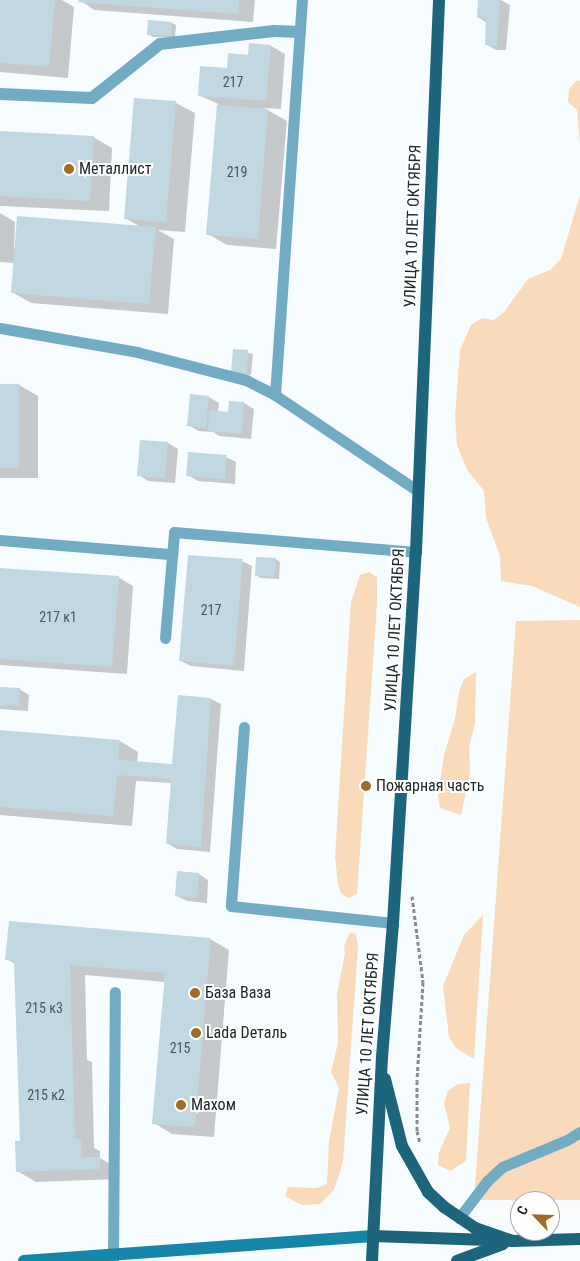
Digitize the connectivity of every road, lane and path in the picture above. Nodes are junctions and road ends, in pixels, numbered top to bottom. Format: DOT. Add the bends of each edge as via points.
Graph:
graph roads {
  1 [pos="302,0"];
  2 [pos="439,0"];
  3 [pos="300,32"];
  4 [pos="0,94"];
  5 [pos="0,328"];
  6 [pos="275,395"];
  7 [pos="418,491"];
  8 [pos="0,540"];
  9 [pos="416,552"];
  10 [pos="172,554"];
  11 [pos="165,638"];
  12 [pos="244,727"];
  13 [pos="412,886"];
  14 [pos="393,923"];
  15 [pos="115,992"];
  16 [pos="382,1057"];
  17 [pos="580,1132"];
  18 [pos="421,1146"];
  19 [pos="459,1218"];
  20 [pos="373,1236"];
  21 [pos="580,1239"];
  22 [pos="510,1240"];
  23 [pos="560,1240"];
  24 [pos="510,1241"];
  25 [pos="513,1241"];
  26 [pos="113,1258"];
  27 [pos="33,1261"];
  28 [pos="372,1261"];
  29 [pos="457,1261"];
  1 -- 3 [label="lane"];
  2 -- 7 [label="main road, УЛИЦА 10 ЛЕТ ОКТЯБРЯ"];
  3 -- 4 [label="street" via="274,31 160,44 92,98"];
  3 -- 6 [label="lane"];
  5 -- 6 [label="lane" via="137,352 246,380"];
  6 -- 7 [label="lane"];
  7 -- 9 [label="main road, УЛИЦА 10 ЛЕТ ОКТЯБРЯ"];
  8 -- 10 [label="lane"];
  9 -- 10 [label="lane" via="174,532"];
  9 -- 14 [label="main road, УЛИЦА 10 ЛЕТ ОКТЯБРЯ"];
  10 -- 11 [label="lane"];
  12 -- 14 [label="lane" via="231,906"];
  13 -- 18 [label="path" via="423,982 416,1081 417,1131"];
  14 -- 16 [label="main road, УЛИЦА 10 ЛЕТ ОКТЯБРЯ"];
  15 -- 26 [label="lane"];
  16 -- 19 [label="main road" via="402,1146 428,1192"];
  16 -- 20 [label="main road, УЛИЦА 10 ЛЕТ ОКТЯБРЯ"];
  17 -- 19 [label="lane" via="502,1167 486,1180"];
  19 -- 22 [label="main road" via="475,1228"];
  20 -- 24 [label="main road"];
  20 -- 26 [label="street"];
  20 -- 28 [label="main road, УЛИЦА 10 ЛЕТ ОКТЯБРЯ"];
  21 -- 23 [label="main road"];
  25 -- 29 [label="main road"];
  26 -- 27 [label="street"];
}
